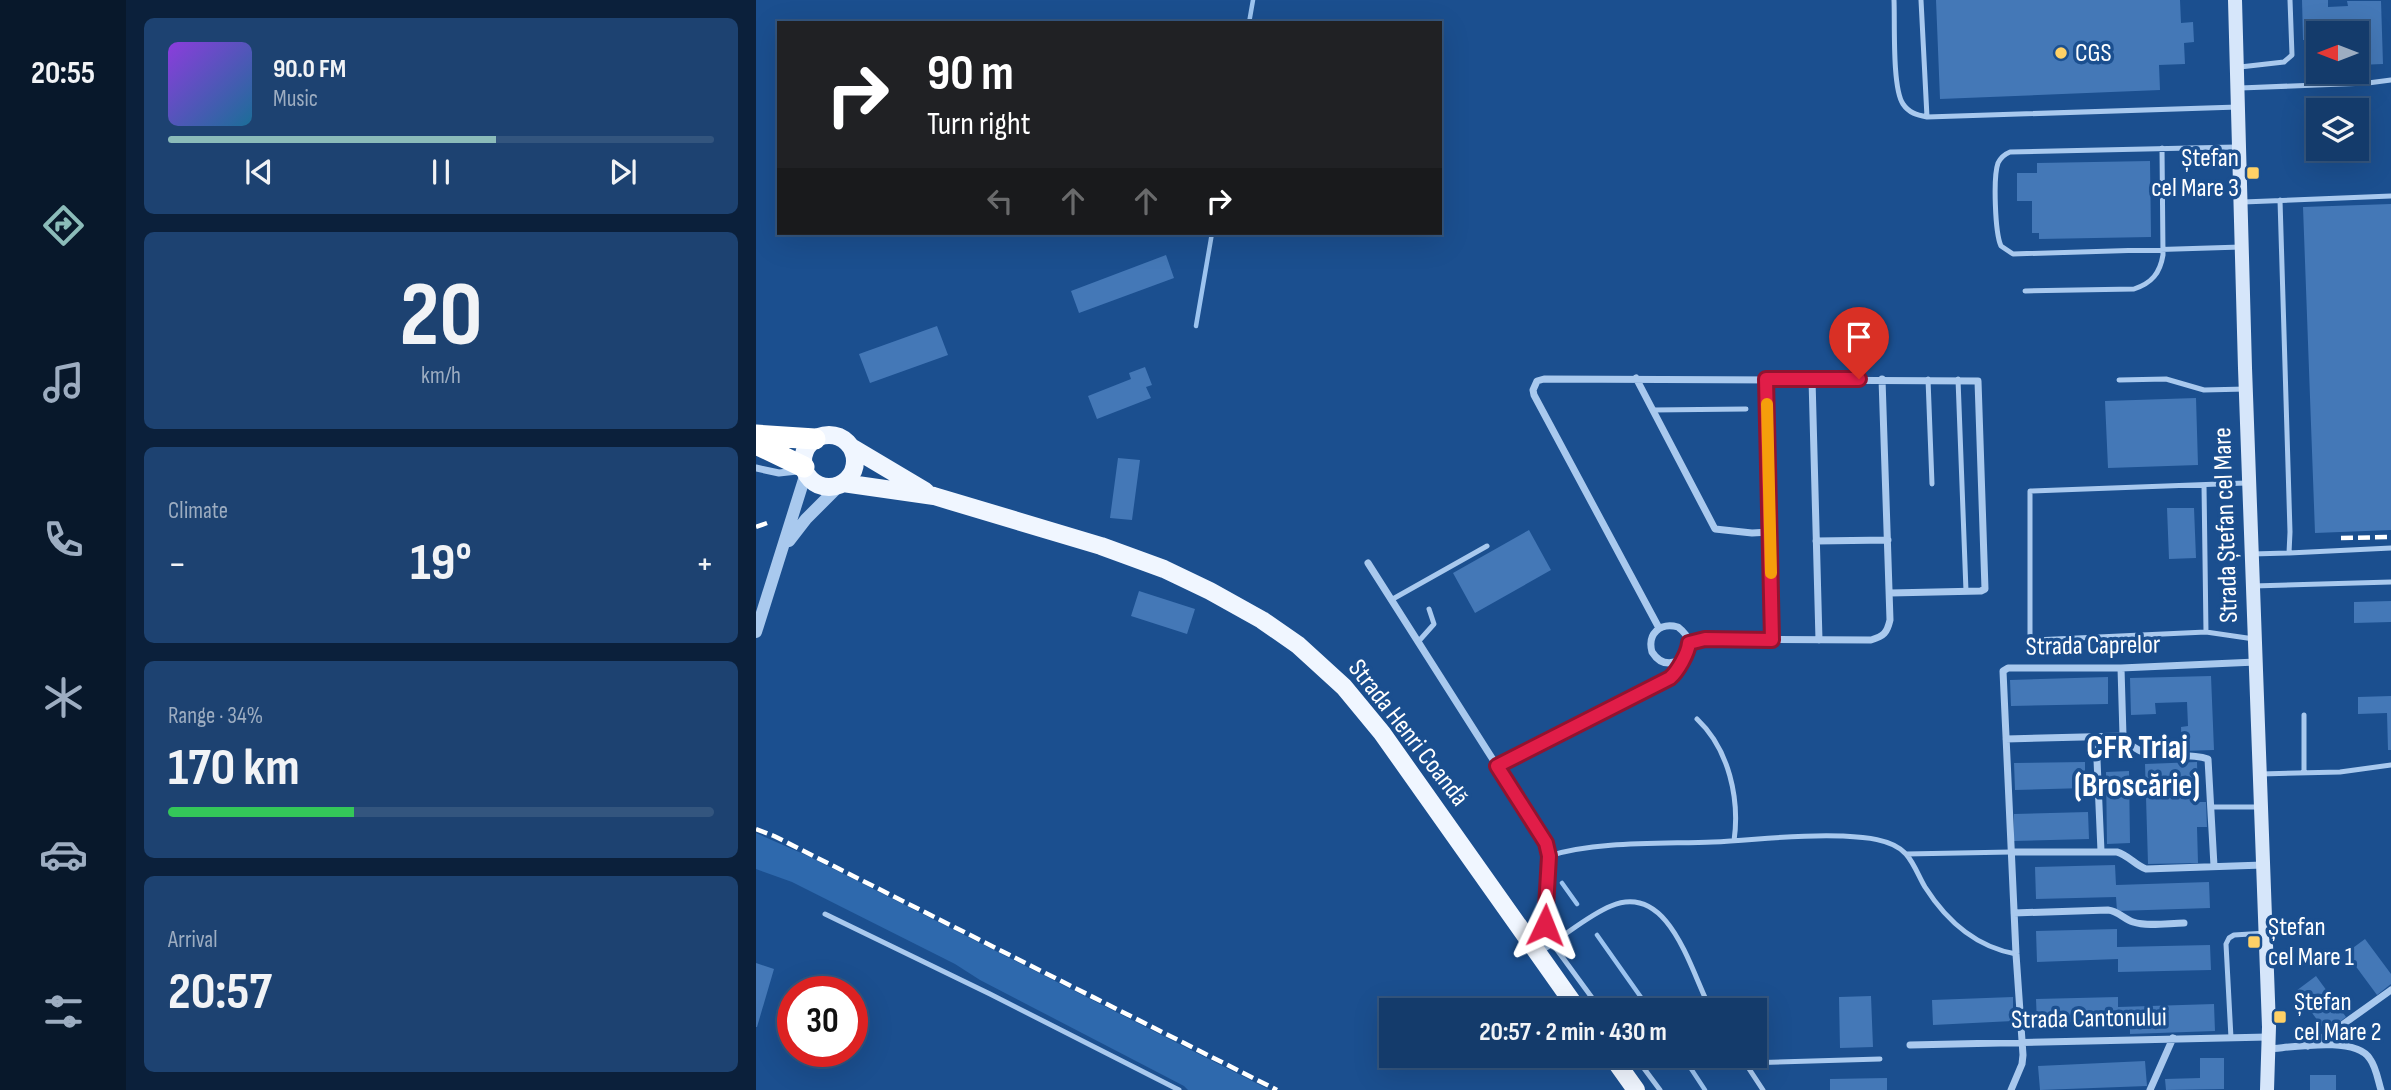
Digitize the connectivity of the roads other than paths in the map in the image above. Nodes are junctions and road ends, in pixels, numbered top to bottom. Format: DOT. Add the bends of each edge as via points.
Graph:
graph roads {
  1 [pos="1894,0"];
  2 [pos="1921,0"];
  3 [pos="2235,0"];
  4 [pos="2290,0"];
  5 [pos="2236,67"];
  6 [pos="2391,80"];
  7 [pos="2237,88"];
  8 [pos="2238,107"];
  9 [pos="1927,117"];
  10 [pos="2239,147"];
  11 [pos="2162,148"];
  12 [pos="2391,196"];
  13 [pos="2280,200"];
  14 [pos="2240,202"];
  15 [pos="2241,247"];
  16 [pos="2163,250"];
  17 [pos="2025,291"];
  18 [pos="1636,378"];
  19 [pos="1766,379"];
  20 [pos="1812,379"];
  21 [pos="1882,379"];
  22 [pos="1928,379"];
  23 [pos="1958,379"];
  24 [pos="2119,380"];
  25 [pos="2246,389"];
  26 [pos="1746,409"];
  27 [pos="1653,410"];
  28 [pos="756,435"];
  29 [pos="815,439"];
  30 [pos="756,444"];
  31 [pos="851,447"];
  32 [pos="756,468"];
  33 [pos="805,470"];
  34 [pos="2249,483"];
  35 [pos="841,484"];
  36 [pos="1932,484"];
  37 [pos="2204,485"];
  38 [pos="934,496"];
  39 [pos="1770,532"];
  40 [pos="1888,540"];
  41 [pos="1816,541"];
  42 [pos="1487,546"];
  43 [pos="2391,548"];
  44 [pos="782,550"];
  45 [pos="2289,553"];
  46 [pos="2252,554"];
  47 [pos="1368,563"];
  48 [pos="2391,582"];
  49 [pos="2253,586"];
  50 [pos="1966,592"];
  51 [pos="1889,593"];
  52 [pos="1391,600"];
  53 [pos="1429,609"];
  54 [pos="1659,628"];
  55 [pos="756,632"];
  56 [pos="2206,632"];
  57 [pos="2255,639"];
  58 [pos="1772,640"];
  59 [pos="1819,640"];
  60 [pos="1418,642"];
  61 [pos="1689,643"];
  62 [pos="1680,660"];
  63 [pos="2256,662"];
  64 [pos="2121,668"];
  65 [pos="2304,715"];
  66 [pos="1698,719"];
  67 [pos="2123,736"];
  68 [pos="2096,737"];
  69 [pos="2006,739"];
  70 [pos="2391,765"];
  71 [pos="1497,766"];
  72 [pos="2304,773"];
  73 [pos="2261,774"];
  74 [pos="2212,807"];
  75 [pos="2262,807"];
  76 [pos="1734,841"];
  77 [pos="2101,851"];
  78 [pos="2011,852"];
  79 [pos="1906,854"];
  80 [pos="1549,856"];
  81 [pos="2263,864"];
  82 [pos="2214,866"];
  83 [pos="2014,913"];
  84 [pos="825,914"];
  85 [pos="2184,923"];
  86 [pos="2266,933"];
  87 [pos="1545,948"];
  88 [pos="2016,954"];
  89 [pos="2391,990"];
  90 [pos="1572,998"];
  91 [pos="1590,998"];
  92 [pos="1705,998"];
  93 [pos="2173,1038"];
  94 [pos="2231,1038"];
  95 [pos="2021,1042"];
  96 [pos="2269,1043"];
  97 [pos="1910,1045"];
  98 [pos="2307,1046"];
  99 [pos="1880,1059"];
  100 [pos="1767,1062"];
  101 [pos="1620,1068"];
  102 [pos="1644,1068"];
  103 [pos="1748,1068"];
  104 [pos="1179,1090"];
  105 [pos="1636,1090"];
  106 [pos="1660,1090"];
  107 [pos="1763,1090"];
  108 [pos="2011,1090"];
  109 [pos="2150,1090"];
  110 [pos="2267,1090"];
  111 [pos="2381,1090"];
  1 -- 9 [label="lane" via="1897,88 1912,113"];
  2 -- 9 [label="lane"];
  3 -- 5 [label="main road, Strada Ștefan cel Mare"];
  4 -- 5 [label="lane" via="2289,59"];
  5 -- 7 [label="main road, Strada Ștefan cel Mare"];
  6 -- 7 [label="lane"];
  7 -- 8 [label="main road, Strada Ștefan cel Mare"];
  8 -- 9 [label="lane"];
  8 -- 10 [label="main road, Strada Ștefan cel Mare"];
  10 -- 11 [label="lane"];
  10 -- 14 [label="main road, Strada Ștefan cel Mare"];
  11 -- 16 [label="lane"];
  11 -- 16 [label="lane" via="2010,152 1998,162 1996,213 1997,238 2006,252 2013,254"];
  12 -- 13 [label="lane"];
  13 -- 14 [label="lane"];
  13 -- 45 [label="lane"];
  14 -- 15 [label="main road, Strada Ștefan cel Mare"];
  15 -- 16 [label="lane"];
  15 -- 25 [label="main road, Strada Ștefan cel Mare"];
  16 -- 17 [label="lane" via="2161,267 2153,279 2134,289"];
  18 -- 19 [label="street"];
  18 -- 27 [label="street"];
  18 -- 54 [label="street" via="1544,379 1536,381 1533,390"];
  19 -- 20 [label="street"];
  19 -- 39 [label="street"];
  20 -- 21 [label="street"];
  20 -- 41 [label="street"];
  21 -- 22 [label="street"];
  21 -- 40 [label="street"];
  22 -- 23 [label="street"];
  22 -- 36 [label="lane"];
  23 -- 50 [label="lane"];
  23 -- 50 [label="street" via="1979,381 1980,397 1986,583 1981,591"];
  24 -- 25 [label="lane" via="2166,379 2204,390"];
  25 -- 34 [label="main road, Strada Ștefan cel Mare"];
  26 -- 27 [label="lane"];
  27 -- 39 [label="street" via="1715,529"];
  28 -- 29 [label="highway"];
  29 -- 31 [label="main road" via="831,435"];
  29 -- 33 [label="main road" via="805,451"];
  30 -- 33 [label="highway"];
  31 -- 35 [label="main road" via="854,471"];
  31 -- 38 [label="main road, Strada Henri Coandă"];
  32 -- 33 [label="street" via="779,473"];
  33 -- 35 [label="main road" via="820,486"];
  33 -- 44 [label="street"];
  34 -- 37 [label="lane"];
  34 -- 46 [label="main road, Strada Ștefan cel Mare"];
  35 -- 38 [label="main road, Strada Henri Coandă"];
  35 -- 44 [label="street"];
  37 -- 56 [label="lane"];
  37 -- 56 [label="lane" via="2030,491 2030,620 2034,640"];
  38 -- 87 [label="main road, Strada Henri Coandă" via="1164,569 1210,590 1298,645 1344,687 1382,733"];
  39 -- 58 [label="street"];
  40 -- 41 [label="street"];
  40 -- 51 [label="street"];
  41 -- 59 [label="street"];
  42 -- 52 [label="lane"];
  43 -- 45 [label="lane"];
  44 -- 55 [label="street"];
  45 -- 46 [label="lane"];
  46 -- 49 [label="main road, Strada Ștefan cel Mare"];
  47 -- 52 [label="street"];
  48 -- 49 [label="lane"];
  49 -- 57 [label="main road, Strada Ștefan cel Mare"];
  50 -- 51 [label="street"];
  51 -- 59 [label="street" via="1891,620 1883,636"];
  52 -- 60 [label="street"];
  53 -- 60 [label="lane" via="1434,624"];
  54 -- 61 [label="street" via="1678,627"];
  54 -- 62 [label="street" via="1650,646 1656,658 1667,664"];
  56 -- 57 [label="lane"];
  57 -- 63 [label="main road, Strada Ștefan cel Mare"];
  58 -- 59 [label="street"];
  58 -- 61 [label="street"];
  60 -- 71 [label="street"];
  61 -- 62 [label="street"];
  62 -- 71 [label="street" via="1670,678"];
  63 -- 64 [label="street, Strada Caprelor"];
  63 -- 73 [label="main road, Strada Ștefan cel Mare"];
  64 -- 67 [label="street"];
  64 -- 69 [label="street, Strada Caprelor" via="2003,671"];
  65 -- 72 [label="lane"];
  66 -- 76 [label="lane" via="1720,747 1730,777 1737,816"];
  67 -- 68 [label="street"];
  67 -- 74 [label="street" via="2136,750 2208,759"];
  68 -- 69 [label="street"];
  68 -- 77 [label="street"];
  69 -- 78 [label="street"];
  70 -- 72 [label="lane"];
  71 -- 80 [label="street" via="1539,830"];
  72 -- 73 [label="lane"];
  73 -- 75 [label="main road, Strada Ștefan cel Mare"];
  74 -- 75 [label="lane"];
  74 -- 82 [label="street"];
  75 -- 81 [label="main road, Strada Ștefan cel Mare"];
  76 -- 79 [label="lane" via="1838,836 1882,841"];
  76 -- 80 [label="lane" via="1620,846"];
  77 -- 78 [label="street"];
  77 -- 82 [label="street" via="2125,855 2146,869"];
  78 -- 79 [label="lane"];
  78 -- 83 [label="street"];
  79 -- 88 [label="lane" via="1951,922 1991,948"];
  80 -- 87 [label="street"];
  81 -- 82 [label="street"];
  81 -- 86 [label="main road, Strada Ștefan cel Mare"];
  83 -- 85 [label="street" via="2108,910 2138,924"];
  83 -- 88 [label="street"];
  84 -- 104 [label="lane"];
  86 -- 94 [label="lane" via="2234,935 2226,944"];
  86 -- 96 [label="main road, Strada Ștefan cel Mare"];
  87 -- 90 [label="main road, Strada Henri Coandă"];
  87 -- 91 [label="lane"];
  87 -- 92 [label="lane" via="1611,906 1646,904 1657,910 1672,930"];
  88 -- 95 [label="street"];
  89 -- 98 [label="street"];
  93 -- 94 [label="street, Strada Cantonului"];
  93 -- 95 [label="street, Strada Cantonului"];
  93 -- 109 [label="street"];
  94 -- 96 [label="street, Strada Cantonului"];
  95 -- 97 [label="street, Strada Cantonului"];
  95 -- 108 [label="street" via="2022,1065"];
  96 -- 98 [label="street"];
  96 -- 110 [label="main road, Strada Ștefan cel Mare"];
  98 -- 111 [label="street" via="2356,1047 2372,1060"];
  99 -- 100 [label="lane"];
  101 -- 105 [label="main road"];
  102 -- 106 [label="lane"];
  103 -- 107 [label="lane"];
}
